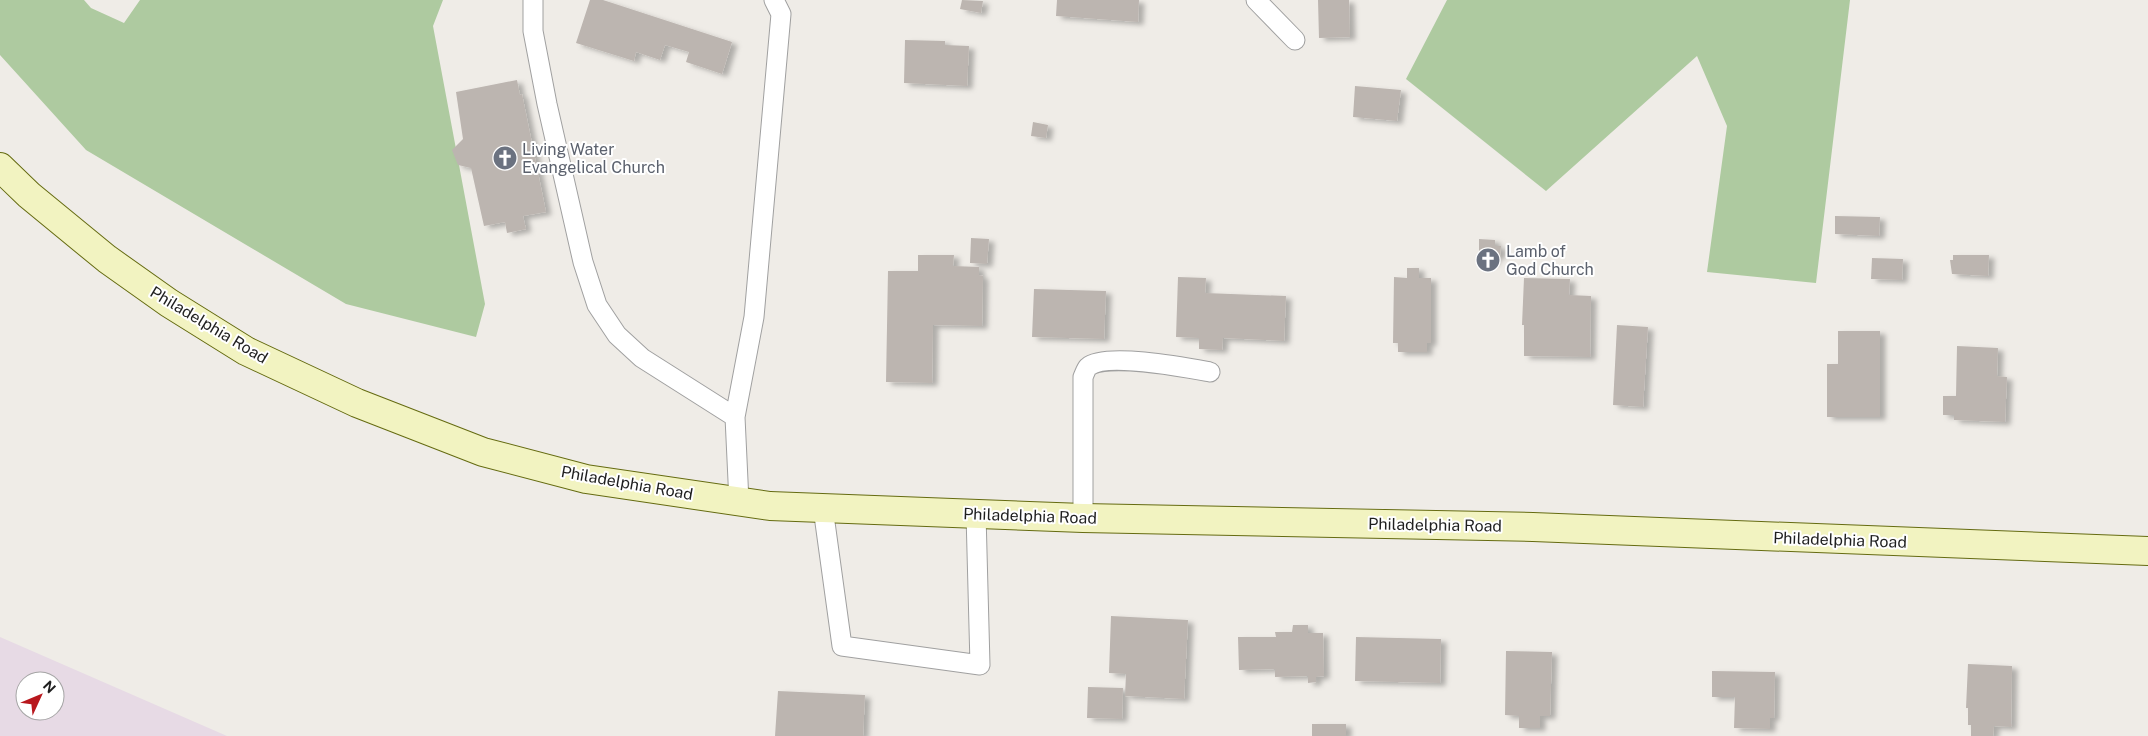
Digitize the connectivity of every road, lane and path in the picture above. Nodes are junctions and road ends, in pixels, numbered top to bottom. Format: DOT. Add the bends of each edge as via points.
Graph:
graph roads {
  1 [pos="533,0"];
  2 [pos="1256,0"];
  3 [pos="780,5"];
  4 [pos="1295,40"];
  5 [pos="0,166"];
  6 [pos="1210,372"];
  7 [pos="735,417"];
  8 [pos="739,502"];
  9 [pos="823,508"];
  10 [pos="976,514"];
  11 [pos="1083,518"];
  12 [pos="2148,551"];
  1 -- 7 [label="lane" via="533,30 547,104 583,262 597,306 617,335 642,358"];
  2 -- 4 [label="lane"];
  3 -- 7 [label="lane" via="754,317"];
  5 -- 8 [label="main road, Philadelphia Road" via="29,195 107,259 170,303 246,351 357,403 483,452 586,479"];
  6 -- 11 [label="lane" via="1148,362 1100,363 1088,367 1082,378"];
  7 -- 8 [label="lane"];
  8 -- 9 [label="main road, Philadelphia Road"];
  9 -- 10 [label="main road, Philadelphia Road"];
  9 -- 10 [label="lane" via="842,646 980,665"];
  10 -- 11 [label="main road, Philadelphia Road"];
  11 -- 12 [label="main road, Philadelphia Road" via="1533,528"];
}
